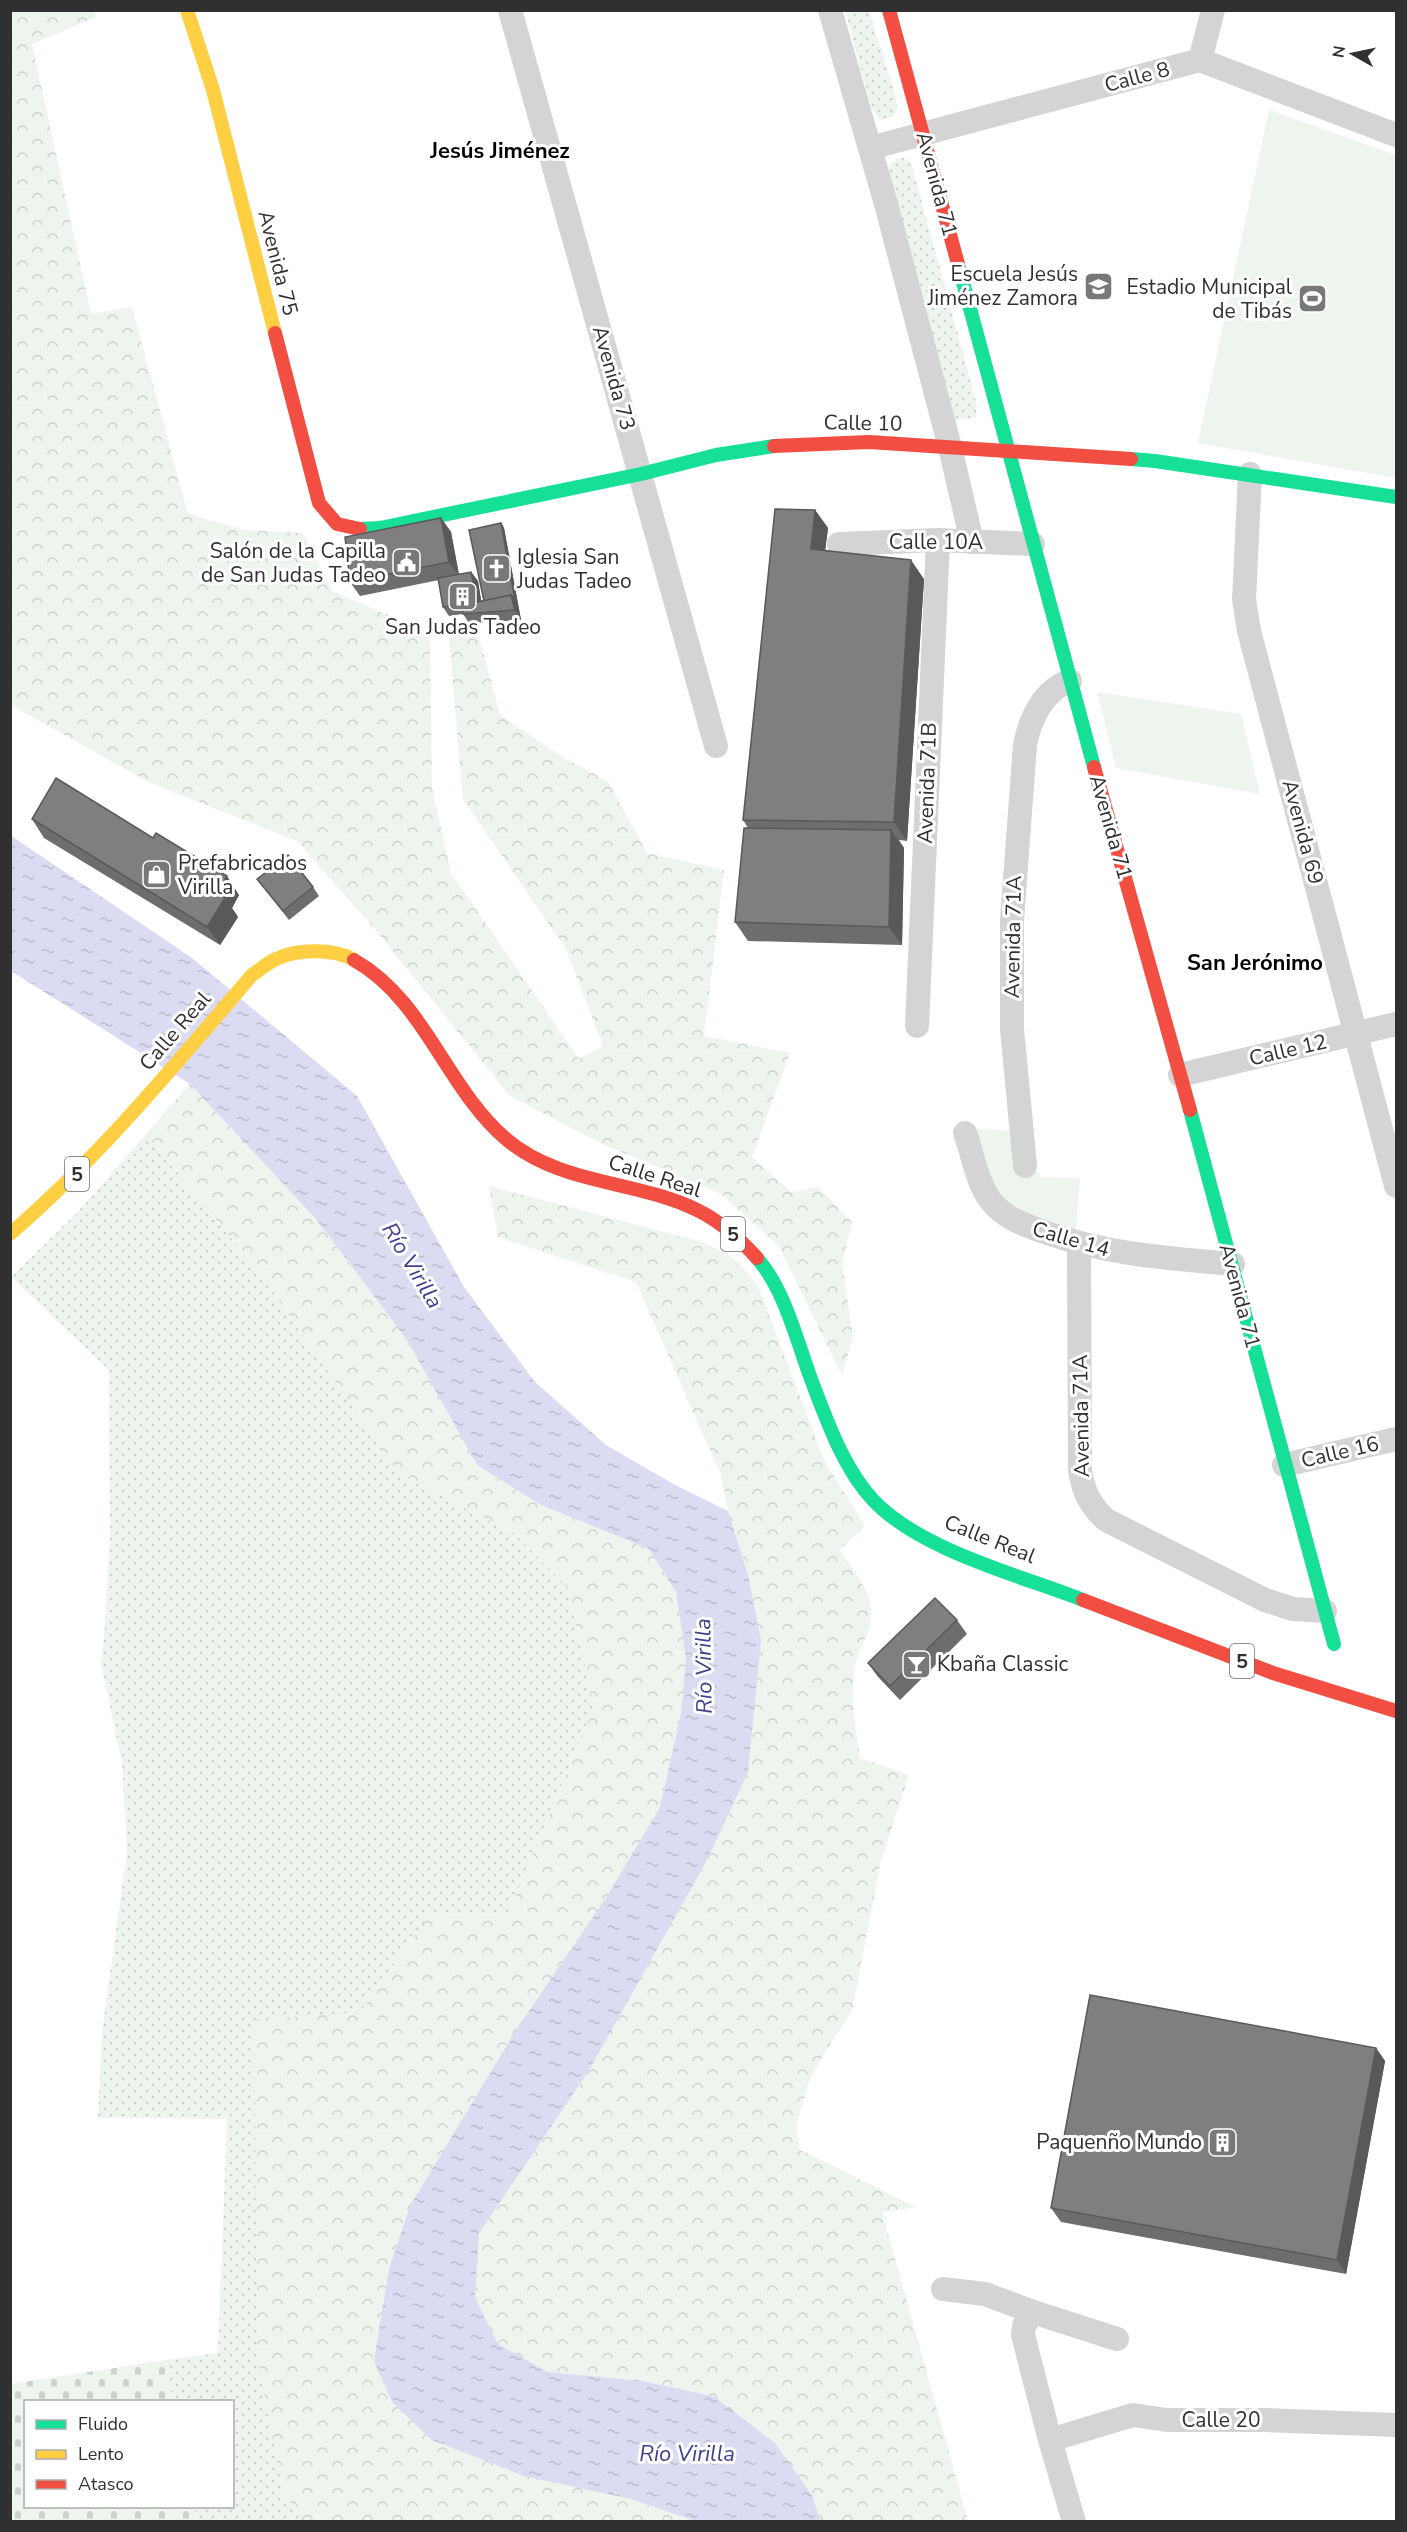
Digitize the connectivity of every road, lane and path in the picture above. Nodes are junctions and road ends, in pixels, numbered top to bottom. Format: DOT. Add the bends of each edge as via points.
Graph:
graph roads {
  1 [pos="187,10"];
  2 [pos="510,10"];
  3 [pos="830,10"];
  4 [pos="889,10"];
  5 [pos="1213,10"];
  6 [pos="1200,60"];
  7 [pos="923,134"];
  8 [pos="1396,135"];
  9 [pos="870,148"];
  10 [pos="950,447"];
  11 [pos="1010,451"];
  12 [pos="641,474"];
  13 [pos="1250,474"];
  14 [pos="1396,497"];
  15 [pos="335,523"];
  16 [pos="938,540"];
  17 [pos="972,542"];
  18 [pos="839,544"];
  19 [pos="1033,544"];
  20 [pos="1070,681"];
  21 [pos="716,746"];
  22 [pos="1396,1024"];
  23 [pos="917,1026"];
  24 [pos="1357,1034"];
  25 [pos="1180,1075"];
  26 [pos="965,1132"];
  27 [pos="1025,1166"];
  28 [pos="1396,1186"];
  29 [pos="10,1234"];
  30 [pos="1079,1244"];
  31 [pos="1233,1263"];
  32 [pos="1396,1439"];
  33 [pos="1284,1465"];
  34 [pos="1325,1611"];
  35 [pos="1334,1644"];
  36 [pos="1396,1711"];
  37 [pos="943,2289"];
  38 [pos="1033,2312"];
  39 [pos="1117,2339"];
  40 [pos="1396,2425"];
  41 [pos="1050,2440"];
  42 [pos="1074,2522"];
  1 -- 15 [label="street, Avenida 75" via="213,90 319,503"];
  2 -- 12 [label="street, Avenida 73"];
  3 -- 9 [label="street"];
  4 -- 7 [label="street, Avenida 71"];
  5 -- 6 [label="street"];
  6 -- 7 [label="street, Calle 8"];
  6 -- 8 [label="street"];
  7 -- 9 [label="street, Calle 8"];
  7 -- 11 [label="street, Avenida 71"];
  9 -- 10 [label="street"];
  10 -- 11 [label="street, Calle 10"];
  10 -- 12 [label="street, Calle 10" via="868,442 790,444 716,455"];
  10 -- 17 [label="street"];
  11 -- 13 [label="street, Calle 10" via="1155,461"];
  11 -- 19 [label="street, Avenida 71"];
  12 -- 15 [label="street, Calle 10" via="380,528 359,530"];
  12 -- 21 [label="street, Avenida 73"];
  13 -- 14 [label="street, Calle 10"];
  13 -- 24 [label="street, Avenida 69" via="1244,599 1249,631"];
  16 -- 17 [label="street, Calle 10A"];
  16 -- 18 [label="street, Calle 10A"];
  16 -- 23 [label="street, Avenida 71B"];
  17 -- 19 [label="street, Calle 10A"];
  19 -- 20 [label="street, Avenida 71"];
  20 -- 25 [label="street, Avenida 71"];
  20 -- 27 [label="street, Avenida 71A" via="1053,691 1036,710 1025,745 1012,920 1012,1029"];
  22 -- 24 [label="street, Calle 12"];
  24 -- 25 [label="street, Calle 12"];
  24 -- 28 [label="street, Avenida 69"];
  25 -- 31 [label="street, Avenida 71"];
  26 -- 30 [label="street, Calle 14" via="984,1191 993,1204 1024,1225"];
  29 -- 36 [label="street, Calle Real / 5" via="45,1207 99,1153 252,975 278,958 320,953 347,956 368,968 403,1002 472,1102 507,1139 544,1163 679,1202 704,1213 741,1240 768,1271 827,1418 856,1478 886,1514 949,1547 1101,1606 1270,1671"];
  30 -- 31 [label="street, Calle 14" via="1129,1255"];
  30 -- 34 [label="street, Avenida 71A" via="1080,1471 1083,1490 1092,1508 1106,1520 1265,1600 1293,1609"];
  31 -- 33 [label="street, Avenida 71"];
  32 -- 33 [label="street, Calle 16"];
  33 -- 34 [label="street, Avenida 71"];
  34 -- 35 [label="street, Avenida 71"];
  37 -- 38 [label="street" via="986,2294"];
  38 -- 39 [label="street"];
  38 -- 41 [label="street" via="1023,2335"];
  40 -- 41 [label="street, Calle 20" via="1167,2420 1133,2415"];
  41 -- 42 [label="street"];
}
